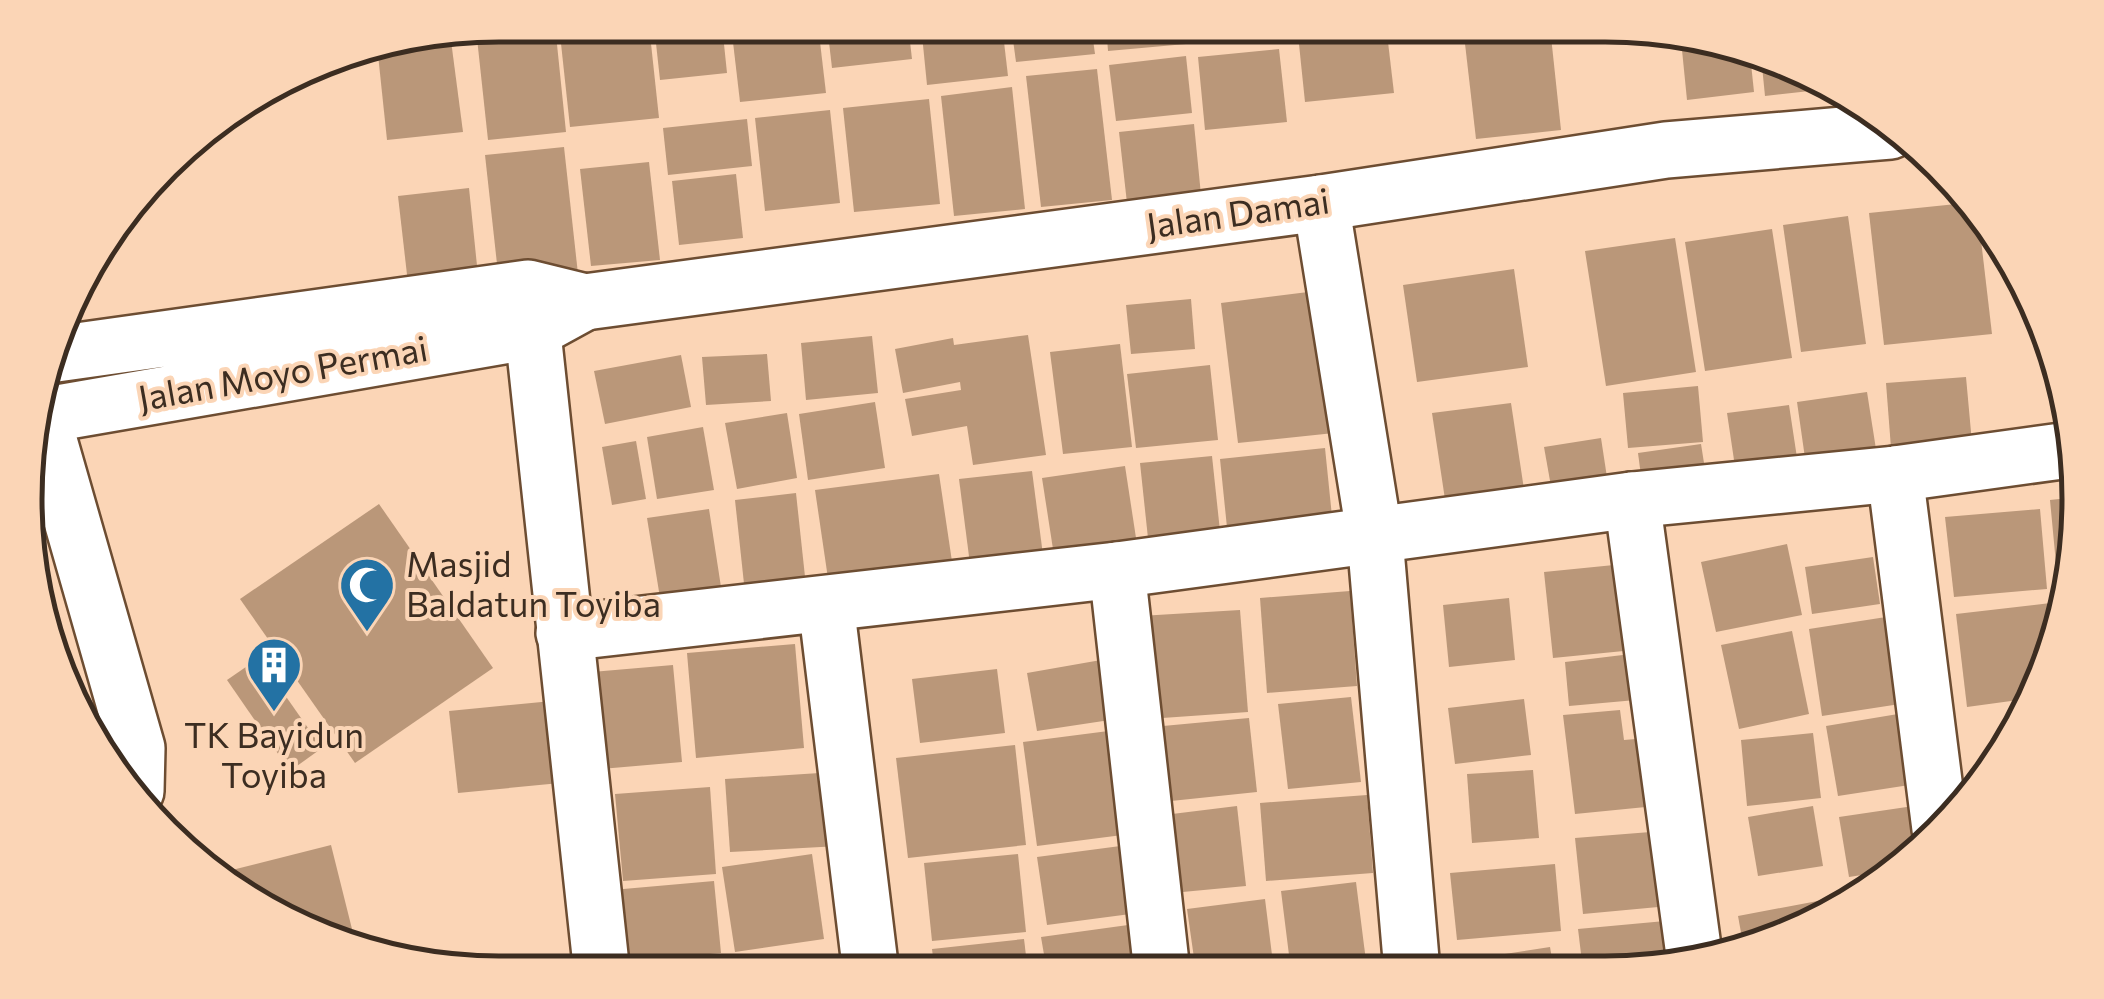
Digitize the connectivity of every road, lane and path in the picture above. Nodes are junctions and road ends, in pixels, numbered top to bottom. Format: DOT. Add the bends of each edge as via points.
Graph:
graph roads {
  1 [pos="1876,132"];
  2 [pos="1321,203"];
  3 [pos="530,310"];
  4 [pos="67,353"];
  5 [pos="50,414"];
  6 [pos="46,443"];
  7 [pos="2059,451"];
  8 [pos="1895,474"];
  9 [pos="1632,500"];
  10 [pos="1374,538"];
  11 [pos="1117,570"];
  12 [pos="826,604"];
  13 [pos="564,633"];
  14 [pos="136,777"];
  15 [pos="1938,812"];
  16 [pos="1693,948"];
  17 [pos="600,956"];
  18 [pos="869,956"];
  19 [pos="1160,956"];
  20 [pos="1411,956"];
  1 -- 2 [label="street, Jalan Damai" via="1666,150"];
  2 -- 3 [label="street, Jalan Damai"];
  2 -- 10 [label="street"];
  3 -- 4 [label="street, Jalan Moyo Permai"];
  3 -- 5 [label="street, Jalan Moyo Permai"];
  3 -- 13 [label="street"];
  6 -- 14 [label="street" via="137,748"];
  7 -- 8 [label="street"];
  8 -- 9 [label="street"];
  8 -- 15 [label="street"];
  9 -- 10 [label="street"];
  9 -- 16 [label="street"];
  10 -- 11 [label="street"];
  10 -- 20 [label="street"];
  11 -- 12 [label="street"];
  11 -- 19 [label="street"];
  12 -- 13 [label="street"];
  12 -- 18 [label="street"];
  13 -- 17 [label="street"];
}
